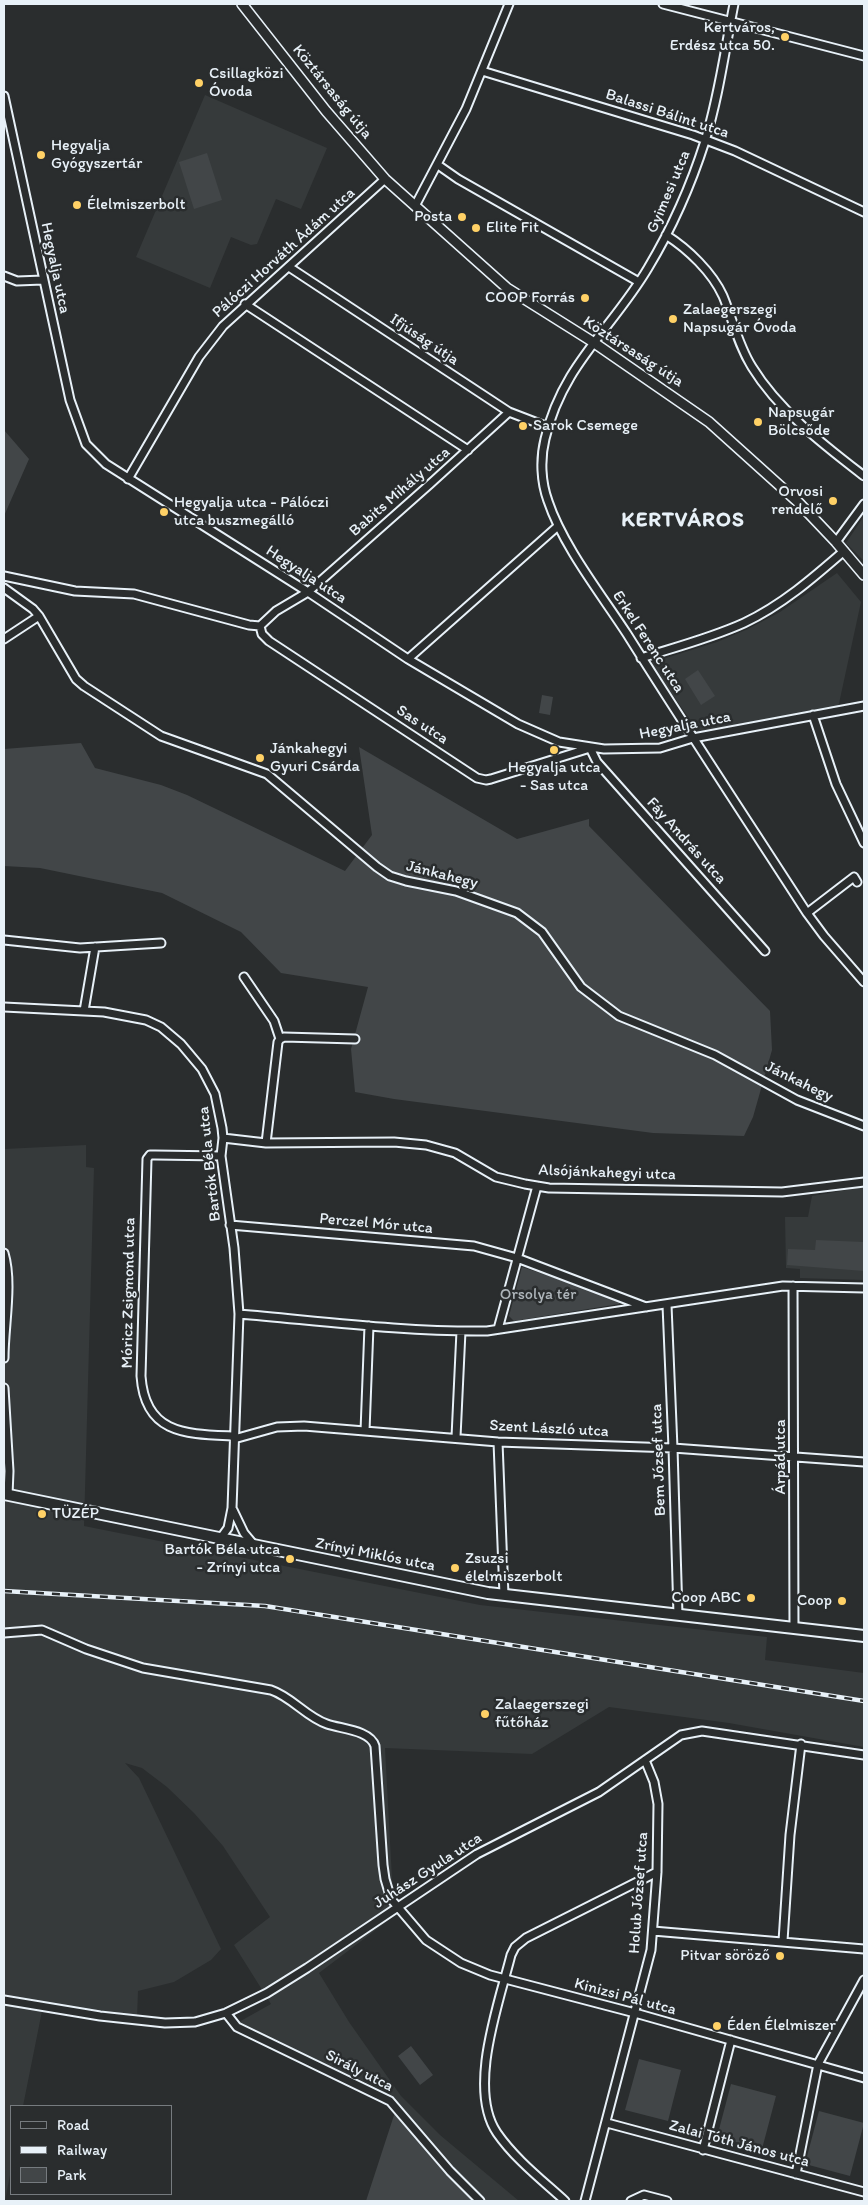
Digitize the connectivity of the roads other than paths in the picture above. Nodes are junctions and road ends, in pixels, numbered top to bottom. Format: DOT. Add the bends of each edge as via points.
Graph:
graph roads {
  1 [pos="242,4"];
  2 [pos="509,4"];
  3 [pos="663,4"];
  4 [pos="734,4"];
  5 [pos="731,20"];
  6 [pos="864,56"];
  7 [pos="482,71"];
  8 [pos="4,96"];
  9 [pos="6,112"];
  10 [pos="705,140"];
  11 [pos="438,165"];
  12 [pos="385,179"];
  13 [pos="415,206"];
  14 [pos="864,212"];
  15 [pos="666,235"];
  16 [pos="289,267"];
  17 [pos="4,276"];
  18 [pos="43,280"];
  19 [pos="639,282"];
  20 [pos="245,304"];
  21 [pos="593,342"];
  22 [pos="509,412"];
  23 [pos="548,427"];
  24 [pos="468,450"];
  25 [pos="864,476"];
  26 [pos="128,479"];
  27 [pos="864,504"];
  28 [pos="558,526"];
  29 [pos="836,542"];
  30 [pos="844,551"];
  31 [pos="864,575"];
  32 [pos="4,576"];
  33 [pos="4,588"];
  34 [pos="308,592"];
  35 [pos="39,616"];
  36 [pos="260,626"];
  37 [pos="4,639"];
  38 [pos="641,658"];
  39 [pos="408,659"];
  40 [pos="864,706"];
  41 [pos="813,715"];
  42 [pos="693,738"];
  43 [pos="590,748"];
  44 [pos="864,843"];
  45 [pos="858,882"];
  46 [pos="807,913"];
  47 [pos="4,940"];
  48 [pos="161,943"];
  49 [pos="95,947"];
  50 [pos="765,951"];
  51 [pos="244,977"];
  52 [pos="864,982"];
  53 [pos="4,1007"];
  54 [pos="84,1010"];
  55 [pos="280,1039"];
  56 [pos="355,1040"];
  57 [pos="864,1126"];
  58 [pos="223,1138"];
  59 [pos="266,1143"];
  60 [pos="220,1156"];
  61 [pos="864,1182"];
  62 [pos="536,1186"];
  63 [pos="230,1225"];
  64 [pos="4,1254"];
  65 [pos="517,1258"];
  66 [pos="793,1286"];
  67 [pos="864,1288"];
  68 [pos="666,1305"];
  69 [pos="646,1307"];
  70 [pos="239,1314"];
  71 [pos="370,1326"];
  72 [pos="498,1329"];
  73 [pos="461,1331"];
  74 [pos="4,1358"];
  75 [pos="4,1388"];
  76 [pos="365,1431"];
  77 [pos="234,1437"];
  78 [pos="456,1437"];
  79 [pos="498,1442"];
  80 [pos="673,1448"];
  81 [pos="794,1458"];
  82 [pos="864,1462"];
  83 [pos="6,1495"];
  84 [pos="232,1508"];
  85 [pos="220,1539"];
  86 [pos="254,1546"];
  87 [pos="504,1595"];
  88 [pos="678,1614"];
  89 [pos="794,1628"];
  90 [pos="4,1633"];
  91 [pos="864,1636"];
  92 [pos="801,1744"];
  93 [pos="864,1755"];
  94 [pos="645,1760"];
  95 [pos="657,1872"];
  96 [pos="398,1907"];
  97 [pos="653,1931"];
  98 [pos="783,1941"];
  99 [pos="864,1949"];
  100 [pos="505,1979"];
  101 [pos="864,1980"];
  102 [pos="4,2000"];
  103 [pos="635,2013"];
  104 [pos="226,2014"];
  105 [pos="731,2040"];
  106 [pos="818,2064"];
  107 [pos="864,2078"];
  108 [pos="607,2123"];
  109 [pos="703,2150"];
  110 [pos="796,2174"];
  111 [pos="864,2192"];
  112 [pos="480,2201"];
  113 [pos="565,2201"];
  114 [pos="585,2201"];
  115 [pos="631,2201"];
  116 [pos="667,2201"];
  1 -- 12 [label="street, Köztársaság útja" via="326,111"];
  2 -- 7 [label="street"];
  3 -- 5 [label="street"];
  4 -- 5 [label="street, Gyimesi utca"];
  5 -- 6 [label="street"];
  5 -- 10 [label="street, Gyimesi utca"];
  7 -- 10 [label="street, Balassi Bálint utca"];
  7 -- 11 [label="street"];
  8 -- 9 [label="street, Hegyalja utca"];
  9 -- 18 [label="street, Hegyalja utca"];
  10 -- 14 [label="street, Balassi Bálint utca"];
  10 -- 15 [label="street, Gyimesi utca"];
  11 -- 13 [label="street"];
  11 -- 19 [label="street"];
  12 -- 13 [label="street, Köztársaság útja"];
  12 -- 16 [label="street, Pálóczi Horváth Ádám utca"];
  13 -- 21 [label="street, Köztársaság útja" via="507,288"];
  15 -- 19 [label="street, Gyimesi utca"];
  15 -- 25 [label="street" via="694,258 718,286 742,349 760,379 804,426"];
  16 -- 20 [label="street, Pálóczi Horváth Ádám utca"];
  16 -- 22 [label="street, Ifjúság útja"];
  17 -- 18 [label="street" via="17,281"];
  18 -- 26 [label="street, Hegyalja utca" via="70,400 81,432 100,460"];
  19 -- 21 [label="street, Gyimesi utca"];
  20 -- 24 [label="street"];
  20 -- 26 [label="street, Pálóczi Horváth Ádám utca" via="199,357"];
  21 -- 23 [label="street, Erkel Ferenc utca" via="564,386"];
  21 -- 29 [label="street, Köztársaság útja" via="709,422 782,487"];
  22 -- 23 [label="street, Ifjúság útja"];
  22 -- 24 [label="street, Babits Mihály utca"];
  23 -- 28 [label="street, Erkel Ferenc utca" via="543,453 543,480"];
  24 -- 34 [label="street, Babits Mihály utca"];
  26 -- 34 [label="street, Hegyalja utca"];
  27 -- 29 [label="street"];
  28 -- 38 [label="street, Erkel Ferenc utca"];
  28 -- 39 [label="street"];
  29 -- 30 [label="street, Köztársaság útja"];
  30 -- 31 [label="street, Köztársaság útja"];
  30 -- 38 [label="street" via="804,585 757,616 713,636"];
  32 -- 36 [label="street" via="75,592 134,594 249,626"];
  33 -- 35 [label="street, Jánkahegy"];
  34 -- 36 [label="street" via="276,611"];
  34 -- 39 [label="street, Hegyalja utca"];
  35 -- 37 [label="street"];
  35 -- 57 [label="street, Jánkahegy" via="76,679 161,736 267,774 390,876 456,891 517,913 542,932 581,987 619,1016 708,1052 797,1100"];
  36 -- 43 [label="street, Sas utca" via="269,641 476,778 491,779"];
  38 -- 42 [label="street, Erkel Ferenc utca"];
  39 -- 43 [label="street, Hegyalja utca" via="531,731 559,742"];
  40 -- 41 [label="street, Hegyalja utca"];
  41 -- 42 [label="street, Hegyalja utca"];
  41 -- 44 [label="street" via="836,784"];
  42 -- 43 [label="street, Hegyalja utca" via="660,748"];
  42 -- 46 [label="street, Erkel Ferenc utca"];
  43 -- 50 [label="street, Fáy András utca" via="597,762"];
  45 -- 46 [label="street" via="854,877"];
  46 -- 52 [label="street, Erkel Ferenc utca"];
  47 -- 49 [label="street"];
  48 -- 49 [label="street"];
  49 -- 54 [label="street"];
  51 -- 55 [label="street" via="274,1021"];
  53 -- 54 [label="street, Bartók Béla utca"];
  54 -- 58 [label="street, Bartók Béla utca" via="146,1020 161,1027 181,1044 202,1069 215,1094"];
  55 -- 56 [label="street"];
  55 -- 59 [label="street"];
  58 -- 59 [label="street, Alsójánkahegyi utca"];
  58 -- 60 [label="street, Bartók Béla utca"];
  59 -- 62 [label="street, Alsójánkahegyi utca" via="394,1142 426,1145 455,1153 496,1177"];
  60 -- 63 [label="street, Bartók Béla utca"];
  60 -- 77 [label="street, Móricz Zsigmond utca" via="150,1155 147,1159 141,1376 148,1408 164,1424 197,1435"];
  61 -- 62 [label="street, Alsójánkahegyi utca" via="782,1192"];
  62 -- 65 [label="street"];
  63 -- 65 [label="street, Perczel Mór utca" via="461,1244"];
  63 -- 70 [label="street, Bartók Béla utca"];
  64 -- 74 [label="street" via="9,1278"];
  65 -- 69 [label="street"];
  65 -- 72 [label="street"];
  66 -- 67 [label="street"];
  66 -- 68 [label="street"];
  66 -- 81 [label="street, Árpád utca"];
  68 -- 69 [label="street"];
  68 -- 80 [label="street, Bem József utca"];
  69 -- 72 [label="street"];
  70 -- 71 [label="street"];
  70 -- 77 [label="street, Bartók Béla utca"];
  71 -- 73 [label="street"];
  71 -- 76 [label="street"];
  72 -- 73 [label="street"];
  73 -- 78 [label="street"];
  75 -- 83 [label="street" via="9,1463"];
  76 -- 77 [label="street, Szent László utca" via="284,1426"];
  76 -- 78 [label="street, Szent László utca"];
  77 -- 84 [label="street, Bartók Béla utca"];
  78 -- 79 [label="street, Szent László utca"];
  79 -- 80 [label="street, Szent László utca"];
  79 -- 87 [label="street"];
  80 -- 81 [label="street, Szent László utca"];
  80 -- 88 [label="street, Bem József utca"];
  81 -- 82 [label="street, Szent László utca"];
  81 -- 89 [label="street, Árpád utca"];
  83 -- 85 [label="main road, Zrínyi Miklós utca"];
  84 -- 85 [label="street" via="228,1528"];
  84 -- 86 [label="street"];
  85 -- 86 [label="main road, Zrínyi Miklós utca"];
  86 -- 87 [label="main road, Zrínyi Miklós utca"];
  87 -- 88 [label="main road, Zrínyi Miklós utca"];
  88 -- 89 [label="main road, Zrínyi Miklós utca"];
  89 -- 91 [label="main road, Zrínyi Miklós utca"];
  90 -- 96 [label="street, Kinizsi Pál utca" via="42,1630 143,1668 271,1690 287,1697 313,1718 369,1737 375,1746 385,1879 391,1899"];
  92 -- 93 [label="street, Juhász Gyula utca"];
  92 -- 94 [label="street, Juhász Gyula utca" via="697,1731 682,1735"];
  92 -- 98 [label="street" via="790,1835"];
  94 -- 95 [label="street, Holub József utca" via="658,1804"];
  94 -- 96 [label="street, Juhász Gyula utca" via="598,1792 477,1854"];
  95 -- 97 [label="street, Holub József utca"];
  95 -- 100 [label="street" via="526,1938 513,1951"];
  96 -- 100 [label="street, Kinizsi Pál utca" via="418,1934 442,1952 467,1966"];
  96 -- 104 [label="street, Juhász Gyula utca" via="267,1993"];
  97 -- 98 [label="street"];
  97 -- 103 [label="street, Holub József utca"];
  98 -- 99 [label="street"];
  100 -- 103 [label="street, Kinizsi Pál utca"];
  100 -- 113 [label="street" via="486,2063 486,2106 506,2145"];
  101 -- 106 [label="street"];
  102 -- 104 [label="street, Juhász Gyula utca" via="165,2023 196,2022"];
  103 -- 105 [label="street, Kinizsi Pál utca"];
  103 -- 108 [label="street, Holub József utca"];
  104 -- 112 [label="street, Sirály utca" via="237,2027 390,2101"];
  105 -- 106 [label="street, Kinizsi Pál utca"];
  105 -- 109 [label="street"];
  106 -- 107 [label="street, Kinizsi Pál utca"];
  106 -- 110 [label="street"];
  108 -- 109 [label="street, Zalai Tóth János utca"];
  108 -- 114 [label="street, Holub József utca"];
  109 -- 110 [label="street, Zalai Tóth János utca"];
  110 -- 111 [label="street, Zalai Tóth János utca"];
  115 -- 116 [label="street" via="644,2195"];
}
